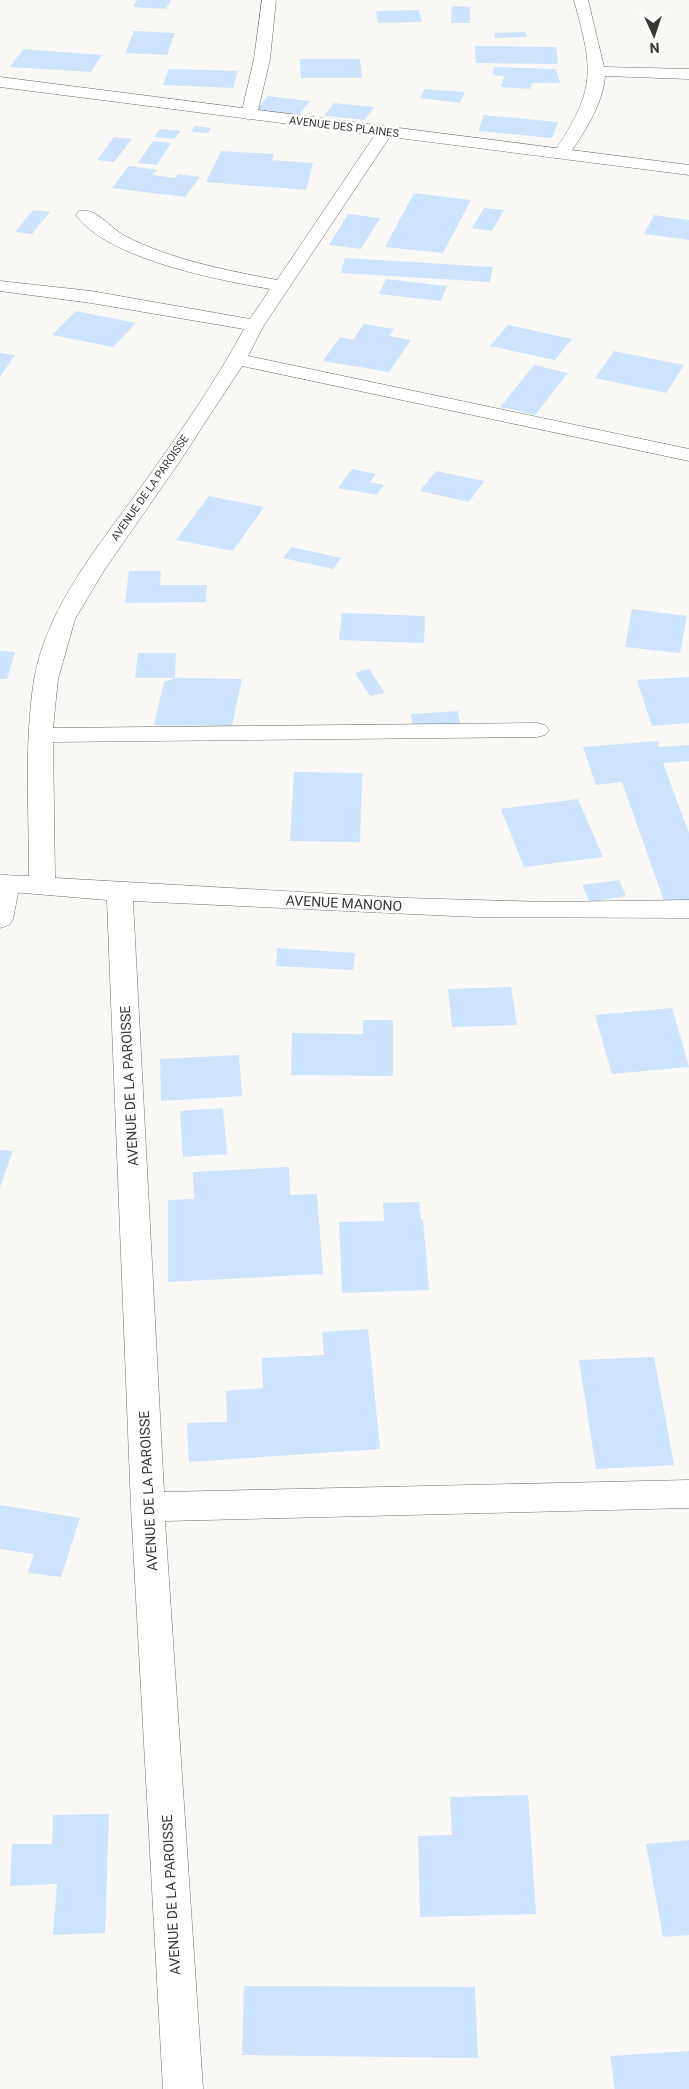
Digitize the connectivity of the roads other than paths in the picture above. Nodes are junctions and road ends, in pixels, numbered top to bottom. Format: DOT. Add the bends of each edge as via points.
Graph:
graph roads {
  1 [pos="268,0"];
  2 [pos="581,0"];
  3 [pos="598,70"];
  4 [pos="689,74"];
  5 [pos="0,82"];
  6 [pos="249,115"];
  7 [pos="385,132"];
  8 [pos="561,154"];
  9 [pos="689,170"];
  10 [pos="85,215"];
  11 [pos="0,286"];
  12 [pos="282,286"];
  13 [pos="256,325"];
  14 [pos="238,359"];
  15 [pos="689,455"];
  16 [pos="537,730"];
  17 [pos="41,735"];
  18 [pos="3,883"];
  19 [pos="42,887"];
  20 [pos="120,892"];
  21 [pos="689,909"];
  22 [pos="0,919"];
  23 [pos="689,1494"];
  24 [pos="148,1507"];
  25 [pos="183,2089"];
  1 -- 6 [label="street" via="262,59"];
  2 -- 3 [label="street"];
  3 -- 4 [label="street"];
  3 -- 8 [label="street" via="579,128"];
  5 -- 6 [label="street, AVENUE DES PLAINES"];
  6 -- 7 [label="street, AVENUE DES PLAINES"];
  7 -- 8 [label="street, AVENUE DES PLAINES"];
  7 -- 12 [label="street, AVENUE DE LA PAROISSE"];
  8 -- 9 [label="street, AVENUE DES PLAINES"];
  10 -- 12 [label="street" via="118,239 162,258 215,274"];
  11 -- 13 [label="street"];
  12 -- 13 [label="street, AVENUE DE LA PAROISSE"];
  13 -- 14 [label="street, AVENUE DE LA PAROISSE"];
  14 -- 15 [label="street"];
  14 -- 17 [label="street, AVENUE DE LA PAROISSE" via="94,568 64,619 46,679"];
  16 -- 17 [label="street"];
  17 -- 19 [label="street, AVENUE DE LA PAROISSE"];
  18 -- 19 [label="street, AVENUE MANONO"];
  18 -- 22 [label="street"];
  19 -- 20 [label="street, AVENUE MANONO"];
  20 -- 21 [label="street, AVENUE MANONO" via="428,908"];
  20 -- 24 [label="street, AVENUE DE LA PAROISSE"];
  23 -- 24 [label="street"];
  24 -- 25 [label="street, AVENUE DE LA PAROISSE"];
}
